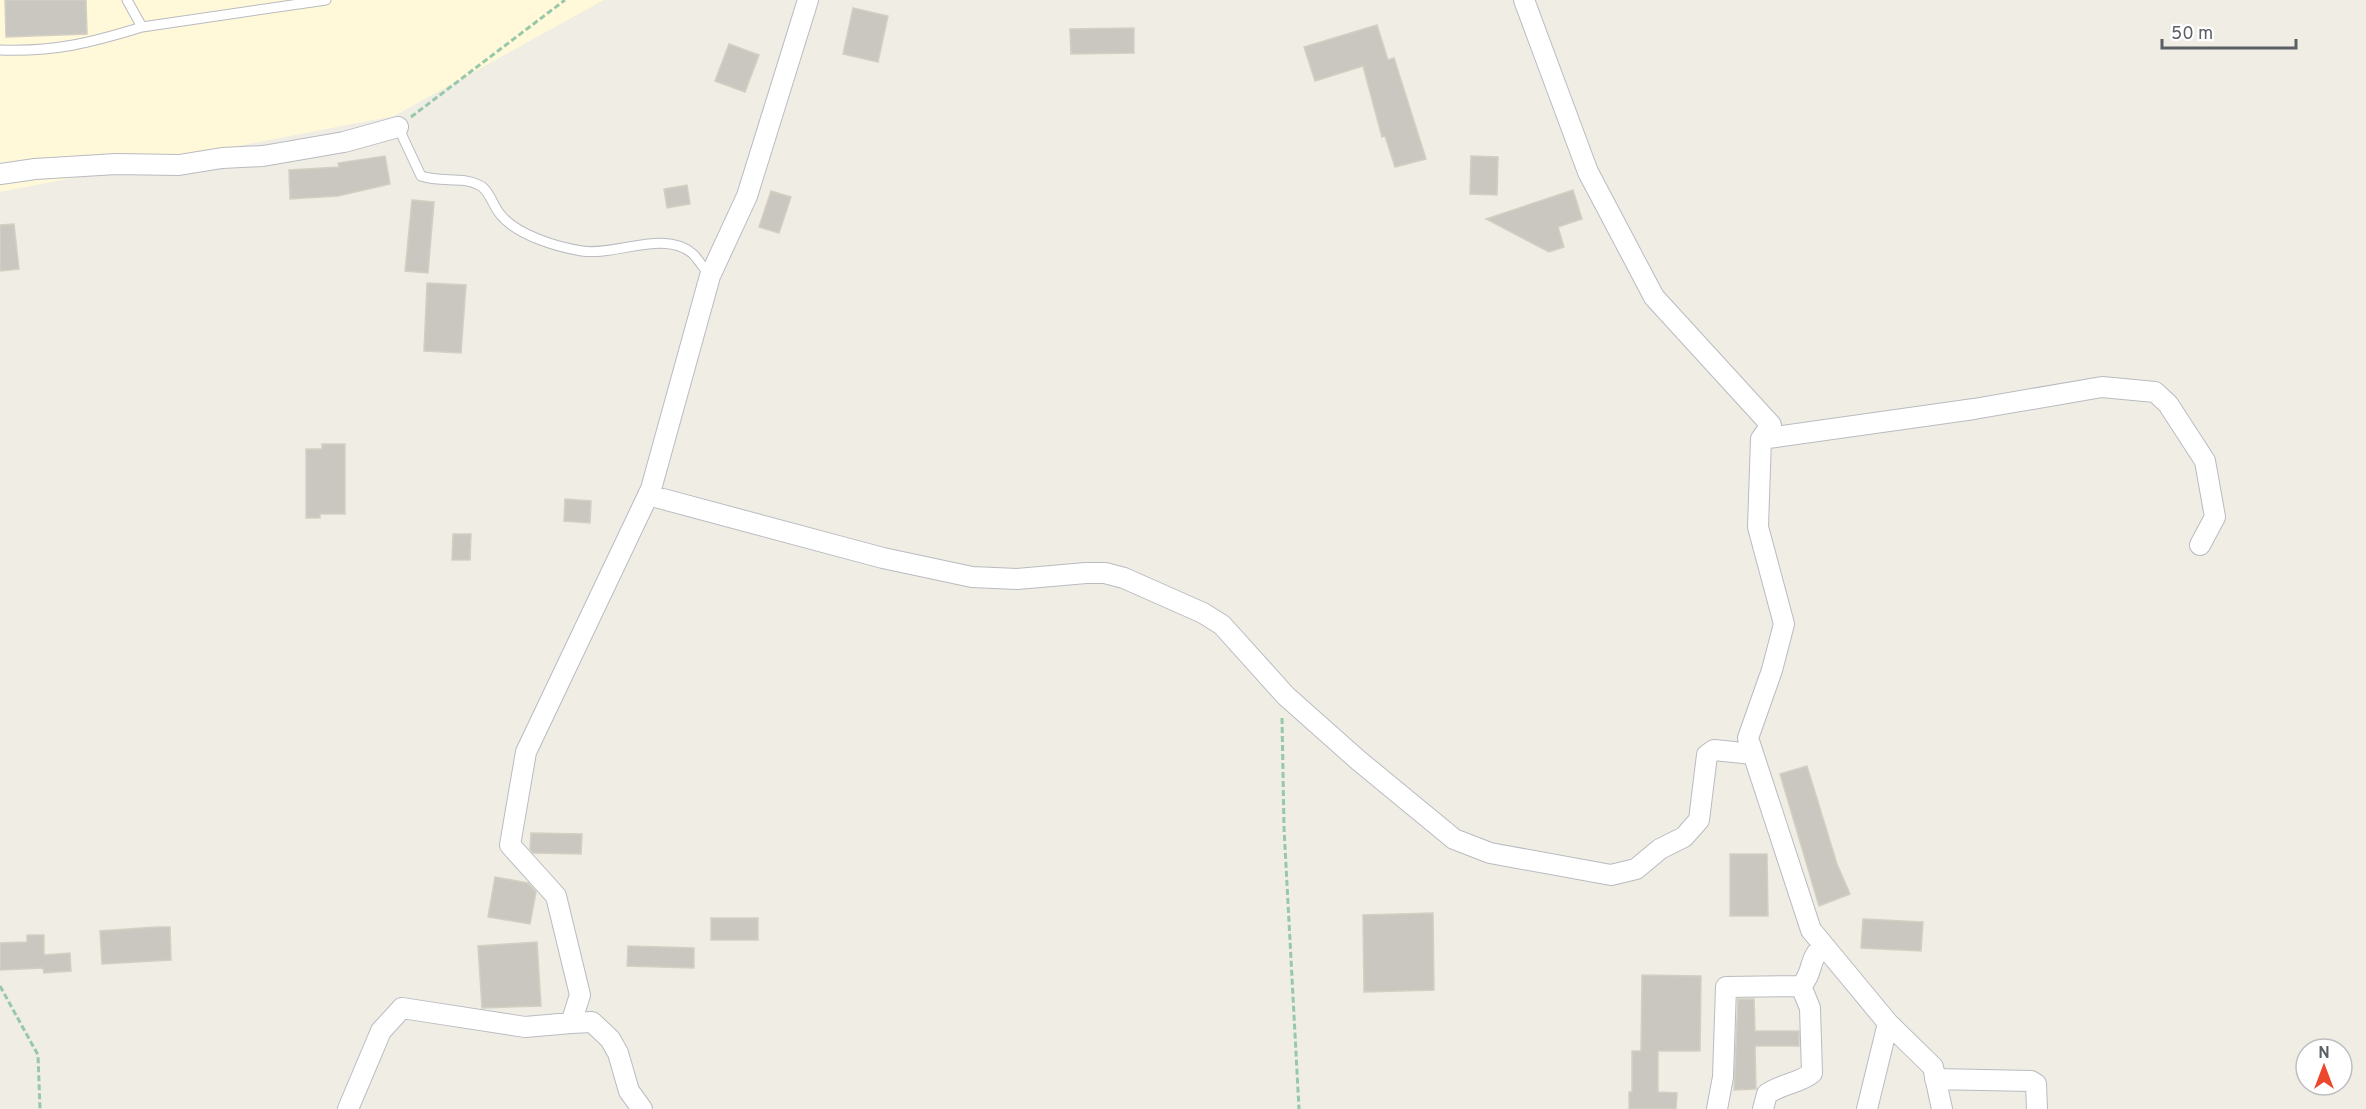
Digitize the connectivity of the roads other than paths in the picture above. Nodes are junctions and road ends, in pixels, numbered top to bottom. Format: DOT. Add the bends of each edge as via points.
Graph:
graph roads {
  1 [pos="127,0"];
  2 [pos="326,0"];
  3 [pos="808,0"];
  4 [pos="1524,0"];
  5 [pos="142,27"];
  6 [pos="0,50"];
  7 [pos="398,127"];
  8 [pos="0,174"];
  9 [pos="710,276"];
  10 [pos="1761,439"];
  11 [pos="648,495"];
  12 [pos="2200,545"];
  13 [pos="1753,754"];
  14 [pos="1824,946"];
  15 [pos="1802,986"];
  16 [pos="571,1023"];
  17 [pos="1888,1023"];
  18 [pos="1935,1079"];
  19 [pos="348,1109"];
  20 [pos="642,1109"];
  21 [pos="1717,1109"];
  22 [pos="1763,1109"];
  23 [pos="1867,1109"];
  24 [pos="1942,1109"];
  25 [pos="2037,1109"];
  1 -- 5 [label="lane"];
  2 -- 5 [label="lane"];
  3 -- 9 [label="street" via="747,196"];
  4 -- 10 [label="street" via="1588,172 1654,297 1771,425"];
  5 -- 6 [label="lane" via="84,45 39,52"];
  7 -- 8 [label="street" via="344,142 263,156 179,165 104,165"];
  7 -- 9 [label="lane" via="421,176 436,181 468,180 481,185 501,216 534,237 581,251 608,253 646,243 677,245 693,254"];
  9 -- 11 [label="street"];
  10 -- 12 [label="street" via="2102,387 2155,392 2168,404 2205,461 2215,517"];
  10 -- 13 [label="street" via="1758,527 1784,624 1748,738"];
  11 -- 13 [label="street" via="883,558 972,577 1017,579 1105,573 1124,578 1222,625 1286,696 1358,760 1454,839 1490,853 1611,874 1636,870 1660,849 1684,837 1699,820 1707,754 1714,750"];
  11 -- 16 [label="street" via="526,752 510,844 556,896 580,995"];
  13 -- 14 [label="street" via="1811,930"];
  14 -- 15 [label="street" via="1813,957 1808,979"];
  14 -- 17 [label="street"];
  15 -- 21 [label="street" via="1726,987 1723,1077"];
  15 -- 22 [label="street" via="1810,1008 1812,1073 1767,1094"];
  16 -- 19 [label="street" via="525,1027 402,1008 381,1031"];
  16 -- 20 [label="street" via="592,1022 610,1039 629,1091"];
  17 -- 18 [label="street" via="1933,1067"];
  17 -- 23 [label="street"];
  18 -- 24 [label="street"];
  18 -- 25 [label="street" via="2031,1081 2036,1084"];
}
